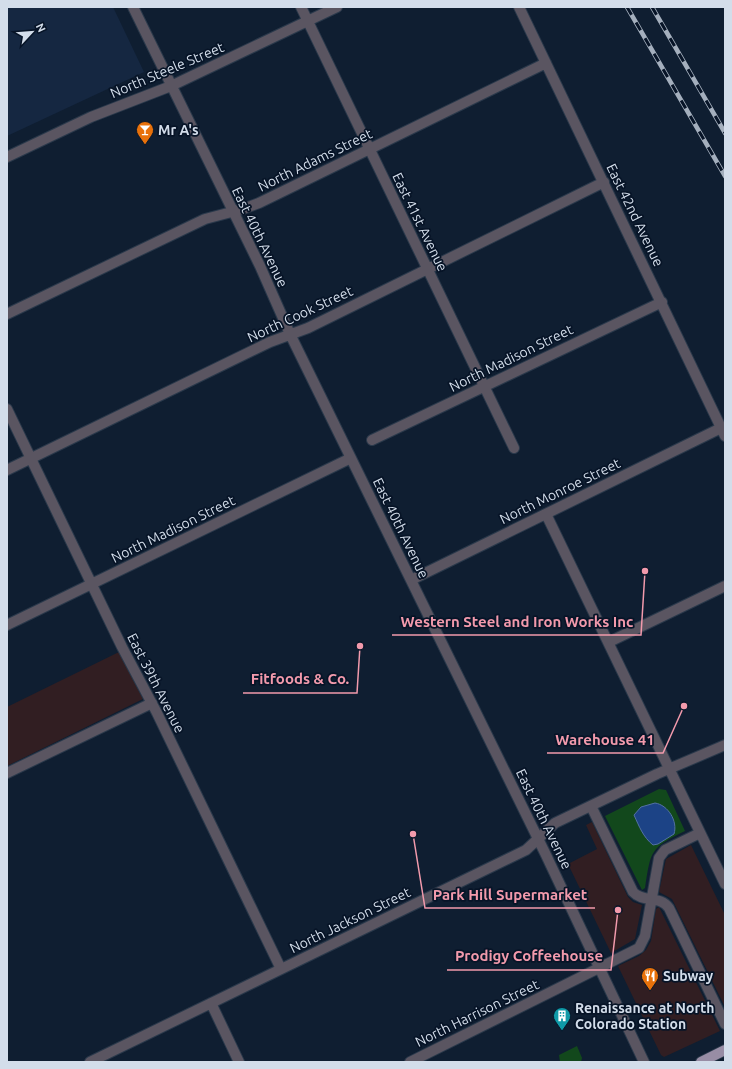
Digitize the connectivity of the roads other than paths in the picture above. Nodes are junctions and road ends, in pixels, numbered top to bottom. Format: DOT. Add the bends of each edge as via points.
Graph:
graph roads {
  1 [pos="133,7"];
  2 [pos="302,7"];
  3 [pos="337,7"];
  4 [pos="519,7"];
  5 [pos="308,21"];
  6 [pos="546,63"];
  7 [pos="171,86"];
  8 [pos="370,149"];
  9 [pos="7,157"];
  10 [pos="604,182"];
  11 [pos="233,212"];
  12 [pos="428,269"];
  13 [pos="662,302"];
  14 [pos="7,314"];
  15 [pos="290,334"];
  16 [pos="485,386"];
  17 [pos="7,409"];
  18 [pos="723,432"];
  19 [pos="372,440"];
  20 [pos="514,448"];
  21 [pos="351,458"];
  22 [pos="31,459"];
  23 [pos="7,470"];
  24 [pos="546,514"];
  25 [pos="411,580"];
  26 [pos="92,585"];
  27 [pos="725,586"];
  28 [pos="7,626"];
  29 [pos="609,642"];
  30 [pos="152,703"];
  31 [pos="725,745"];
  32 [pos="670,769"];
  33 [pos="7,772"];
  34 [pos="591,806"];
  35 [pos="700,833"];
  36 [pos="538,838"];
  37 [pos="725,884"];
  38 [pos="651,899"];
  39 [pos="281,968"];
  40 [pos="599,968"];
  41 [pos="211,1003"];
  42 [pos="725,1024"];
  43 [pos="725,1050"];
  44 [pos="90,1062"];
  45 [pos="240,1062"];
  46 [pos="410,1062"];
  47 [pos="644,1062"];
  48 [pos="701,1062"];
  1 -- 7 [label="street, East 40th Avenue"];
  2 -- 5 [label="street, East 41st Avenue"];
  3 -- 5 [label="street, North Steele Street"];
  4 -- 6 [label="street, East 42nd Avenue"];
  5 -- 7 [label="street, North Steele Street"];
  5 -- 8 [label="street, East 41st Avenue"];
  6 -- 8 [label="street, North Adams Street"];
  6 -- 10 [label="street, East 42nd Avenue"];
  7 -- 9 [label="street, North Steele Street" via="91,117"];
  7 -- 11 [label="street, East 40th Avenue"];
  8 -- 11 [label="street, North Adams Street" via="259,203"];
  8 -- 12 [label="street, East 41st Avenue"];
  10 -- 12 [label="street, North Cook Street"];
  10 -- 13 [label="street, East 42nd Avenue"];
  11 -- 14 [label="street, North Adams Street" via="205,219"];
  11 -- 15 [label="street, East 40th Avenue"];
  12 -- 15 [label="street, North Cook Street" via="308,328"];
  12 -- 16 [label="street, East 41st Avenue"];
  13 -- 16 [label="street, North Madison Street"];
  13 -- 18 [label="street, East 42nd Avenue"];
  15 -- 21 [label="street, East 40th Avenue"];
  15 -- 22 [label="street, North Cook Street"];
  16 -- 19 [label="street, North Madison Street"];
  16 -- 20 [label="street, East 41st Avenue"];
  17 -- 22 [label="street, East 39th Avenue"];
  18 -- 24 [label="street, North Monroe Street"];
  21 -- 25 [label="street, East 40th Avenue"];
  21 -- 26 [label="street, North Madison Street"];
  22 -- 23 [label="street, North Cook Street"];
  22 -- 26 [label="street, East 39th Avenue"];
  24 -- 25 [label="street, North Monroe Street"];
  24 -- 29 [label="street"];
  25 -- 36 [label="street, East 40th Avenue"];
  26 -- 28 [label="street, North Madison Street"];
  26 -- 30 [label="street, East 39th Avenue"];
  27 -- 29 [label="street"];
  29 -- 32 [label="street"];
  30 -- 33 [label="street"];
  30 -- 39 [label="street, East 39th Avenue"];
  31 -- 32 [label="street, North Jackson Street"];
  32 -- 34 [label="street, North Jackson Street"];
  32 -- 35 [label="street"];
  34 -- 36 [label="street, North Jackson Street" via="555,823"];
  34 -- 38 [label="street" via="633,892 639,897"];
  35 -- 37 [label="street"];
  35 -- 38 [label="street, North Harrison Street" via="661,854"];
  36 -- 39 [label="street, North Jackson Street" via="526,850"];
  36 -- 40 [label="street, East 40th Avenue"];
  38 -- 40 [label="street, North Harrison Street" via="642,944 635,951"];
  38 -- 42 [label="street" via="663,902 669,908"];
  39 -- 41 [label="street, North Jackson Street"];
  40 -- 46 [label="street, North Harrison Street"];
  40 -- 47 [label="street, East 40th Avenue"];
  41 -- 44 [label="street, North Jackson Street"];
  41 -- 45 [label="street"];
  43 -- 48 [label="main road"];
}
